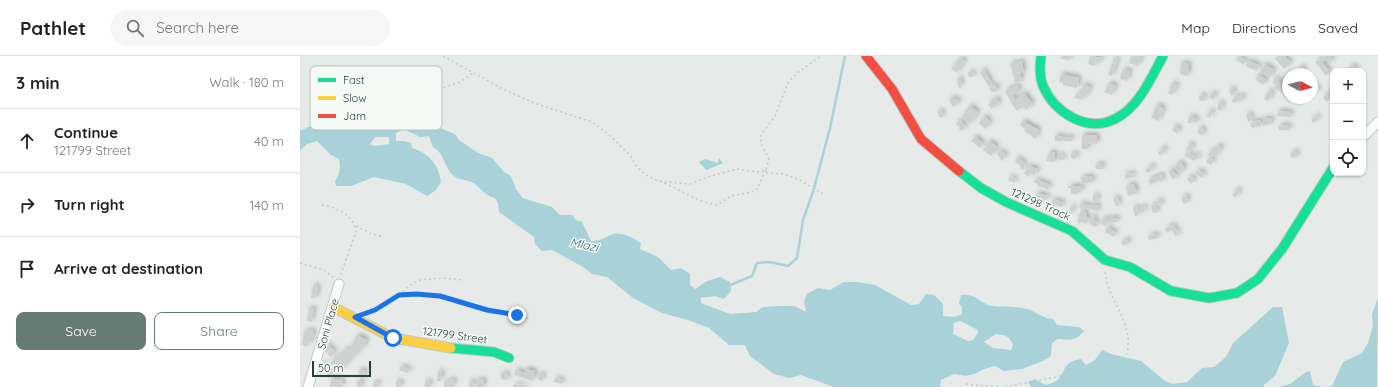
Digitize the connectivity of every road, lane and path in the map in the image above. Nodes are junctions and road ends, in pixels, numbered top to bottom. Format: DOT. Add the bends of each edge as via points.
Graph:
graph roads {
  1 [pos="443,56"];
  2 [pos="821,56"];
  3 [pos="866,56"];
  4 [pos="1041,56"];
  5 [pos="1163,56"];
  6 [pos="473,73"];
  7 [pos="442,88"];
  8 [pos="1378,122"];
  9 [pos="1366,134"];
  10 [pos="766,171"];
  11 [pos="1330,173"];
  12 [pos="658,181"];
  13 [pos="823,194"];
  14 [pos="322,205"];
  15 [pos="356,226"];
  16 [pos="384,237"];
  17 [pos="1105,260"];
  18 [pos="300,263"];
  19 [pos="464,280"];
  20 [pos="340,284"];
  21 [pos="399,295"];
  22 [pos="333,307"];
  23 [pos="355,317"];
  24 [pos="530,319"];
  25 [pos="509,358"];
  26 [pos="966,384"];
  27 [pos="308,387"];
  28 [pos="1000,387"];
  29 [pos="1005,387"];
  1 -- 6 [label="path"];
  2 -- 10 [label="path" via="803,68 788,83 775,116 761,135 761,144 769,158"];
  3 -- 17 [label="street, 121298 Track" via="892,89 921,139 945,161 981,188 1006,202 1072,231"];
  4 -- 5 [label="street" via="1040,77 1050,101 1069,117 1098,123 1111,121 1126,112 1141,93"];
  6 -- 7 [label="path" via="460,82"];
  6 -- 12 [label="path" via="534,103 592,122 630,154 637,167"];
  8 -- 9 [label="street"];
  10 -- 12 [label="path" via="737,169 690,184"];
  10 -- 12 [label="path" via="756,192 731,196 717,205"];
  10 -- 13 [label="path" via="800,180"];
  11 -- 17 [label="street, 121298 Track" via="1269,266 1258,279 1237,293 1209,298 1171,291 1130,267"];
  14 -- 15 [label="path" via="344,213 352,218"];
  15 -- 16 [label="path"];
  15 -- 20 [label="path"];
  17 -- 29 [label="path" via="1106,281 1125,320 1129,352 1123,364"];
  18 -- 20 [label="path" via="324,270"];
  19 -- 21 [label="path" via="420,280"];
  20 -- 22 [label="street, Soni Place"];
  21 -- 23 [label="path" via="375,310"];
  21 -- 24 [label="path" via="440,296"];
  22 -- 23 [label="street, 121799 Street"];
  22 -- 27 [label="street, Soni Place"];
  23 -- 25 [label="street, 121799 Street" via="393,338 456,349 494,352"];
  26 -- 28 [label="path"];
}
